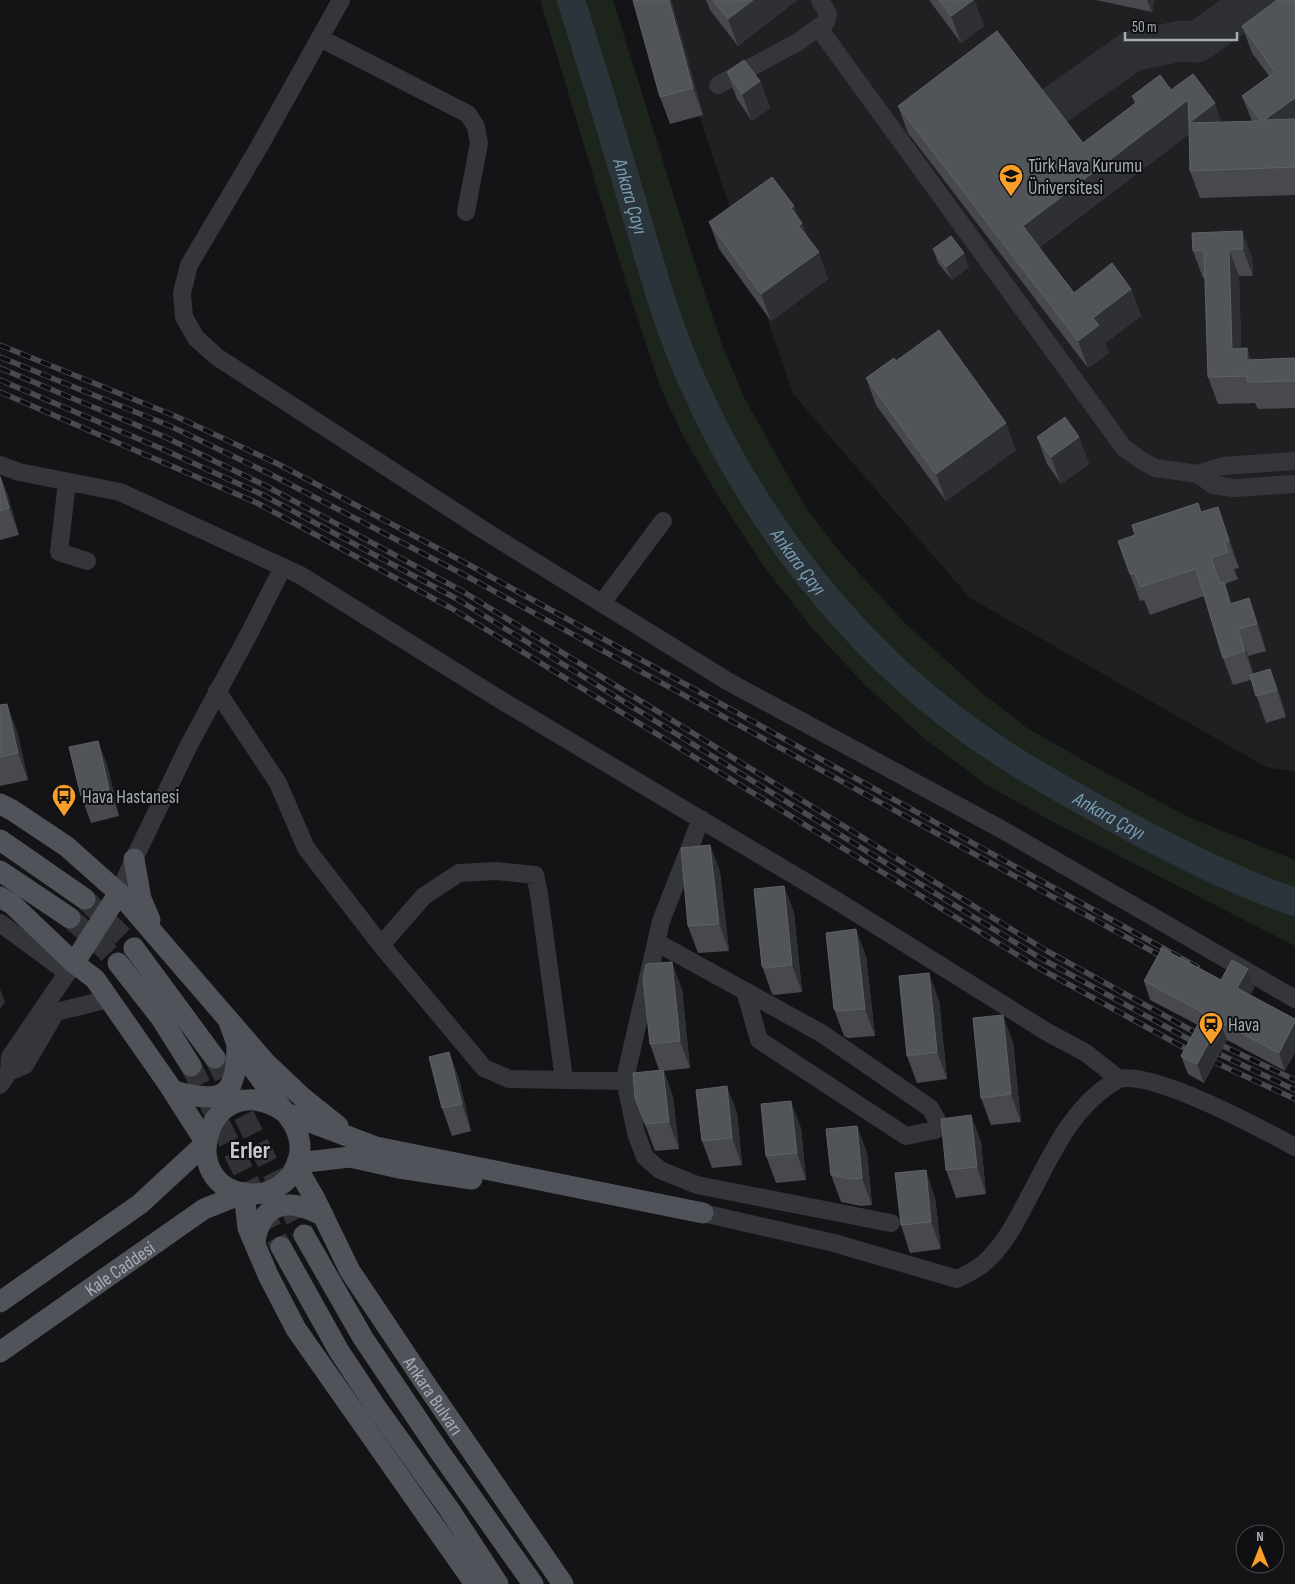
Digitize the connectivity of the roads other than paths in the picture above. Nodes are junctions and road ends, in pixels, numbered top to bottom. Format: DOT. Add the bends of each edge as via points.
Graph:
graph roads {
  1 [pos="341,0"];
  2 [pos="820,0"];
  3 [pos="818,27"];
  4 [pos="320,38"];
  5 [pos="718,85"];
  6 [pos="466,212"];
  7 [pos="1295,461"];
  8 [pos="0,465"];
  9 [pos="1198,474"];
  10 [pos="67,482"];
  11 [pos="1295,484"];
  12 [pos="663,521"];
  13 [pos="87,561"];
  14 [pos="282,567"];
  15 [pos="602,603"];
  16 [pos="217,691"];
  17 [pos="0,804"];
  18 [pos="701,819"];
  19 [pos="0,840"];
  20 [pos="134,859"];
  21 [pos="0,871"];
  22 [pos="119,893"];
  23 [pos="0,897"];
  24 [pos="85,899"];
  25 [pos="70,918"];
  26 [pos="0,923"];
  27 [pos="156,934"];
  28 [pos="656,942"];
  29 [pos="381,945"];
  30 [pos="134,948"];
  31 [pos="118,963"];
  32 [pos="71,968"];
  33 [pos="745,991"];
  34 [pos="109,999"];
  35 [pos="1295,1000"];
  36 [pos="229,1022"];
  37 [pos="236,1043"];
  38 [pos="215,1058"];
  39 [pos="191,1066"];
  40 [pos="5,1078"];
  41 [pos="564,1079"];
  42 [pos="1119,1079"];
  43 [pos="627,1081"];
  44 [pos="173,1091"];
  45 [pos="286,1114"];
  46 [pos="206,1143"];
  47 [pos="376,1147"];
  48 [pos="1295,1147"];
  49 [pos="296,1164"];
  50 [pos="244,1193"];
  51 [pos="319,1207"];
  52 [pos="703,1213"];
  53 [pos="891,1223"];
  54 [pos="304,1236"];
  55 [pos="254,1244"];
  56 [pos="281,1248"];
  57 [pos="0,1302"];
  58 [pos="0,1352"];
  59 [pos="475,1584"];
  60 [pos="498,1584"];
  61 [pos="533,1584"];
  62 [pos="563,1584"];
  1 -- 4 [label="street"];
  2 -- 3 [label="street" via="828,14 826,22"];
  3 -- 5 [label="street" via="798,42"];
  3 -- 9 [label="street" via="1124,448 1155,468"];
  4 -- 6 [label="street" via="468,114 476,127 479,143"];
  4 -- 15 [label="street" via="189,265 182,293 184,317 196,338 217,357"];
  7 -- 9 [label="street" via="1223,466"];
  8 -- 10 [label="street"];
  9 -- 11 [label="street" via="1214,485 1234,488"];
  10 -- 13 [label="street" via="59,552"];
  10 -- 14 [label="street" via="120,492"];
  12 -- 15 [label="street"];
  14 -- 16 [label="street"];
  14 -- 18 [label="street"];
  15 -- 35 [label="street" via="729,682 1001,829"];
  16 -- 20 [label="street"];
  16 -- 29 [label="street" via="278,783 306,848"];
  17 -- 22 [label="main road" via="66,846"];
  18 -- 28 [label="street" via="661,921"];
  18 -- 42 [label="street" via="1086,1054"];
  19 -- 24 [label="main road"];
  20 -- 22 [label="street"];
  20 -- 27 [label="main road" via="141,899"];
  21 -- 25 [label="main road"];
  22 -- 27 [label="main road"];
  22 -- 32 [label="main road"];
  23 -- 32 [label="main road" via="12,904"];
  26 -- 32 [label="street"];
  27 -- 36 [label="main road"];
  28 -- 33 [label="street"];
  28 -- 43 [label="street"];
  29 -- 41 [label="street" via="484,1068 509,1079"];
  29 -- 41 [label="street" via="424,896 459,873 496,871 535,875"];
  30 -- 38 [label="main road"];
  31 -- 39 [label="main road" via="161,1018"];
  32 -- 34 [label="main road" via="95,980"];
  32 -- 40 [label="street" via="10,1057"];
  33 -- 33 [label="street" via="820,1033 930,1108 937,1120 935,1130 906,1136 758,1040"];
  34 -- 40 [label="street" via="56,1012 25,1064"];
  34 -- 44 [label="main road"];
  36 -- 37 [label="main road"];
  36 -- 47 [label="main road" via="303,1098 334,1124"];
  37 -- 44 [label="main road" via="234,1081 226,1092 215,1097 195,1097"];
  37 -- 45 [label="main road"];
  41 -- 43 [label="street"];
  42 -- 48 [label="street" via="1144,1080 1195,1097"];
  42 -- 52 [label="street" via="1100,1091 1062,1136 1008,1237 983,1265 957,1279 834,1244"];
  43 -- 53 [label="street" via="636,1133 644,1157 660,1170 698,1185"];
  44 -- 46 [label="main road"];
  45 -- 46 [label="main road" via="259,1100 229,1106 209,1128"];
  45 -- 47 [label="main road"];
  45 -- 49 [label="main road" via="299,1139 300,1153"];
  46 -- 50 [label="main road" via="212,1172 226,1186"];
  46 -- 57 [label="main road" via="140,1204"];
  47 -- 52 [label="main road"];
  49 -- 50 [label="main road" via="290,1177 280,1186 256,1194"];
  49 -- 51 [label="main road, Ankara Bulvarı"];
  49 -- 52 [label="main road" via="350,1157 399,1168"];
  50 -- 55 [label="main road" via="248,1228"];
  50 -- 58 [label="main road, Kale Caddesi" via="204,1209"];
  51 -- 55 [label="main road" via="277,1207 259,1224"];
  51 -- 62 [label="main road, Ankara Bulvarı" via="350,1271"];
  54 -- 61 [label="main road, Ankara Bulvarı" via="362,1338"];
  55 -- 59 [label="main road" via="296,1328"];
  56 -- 60 [label="main road" via="339,1351"];
}
